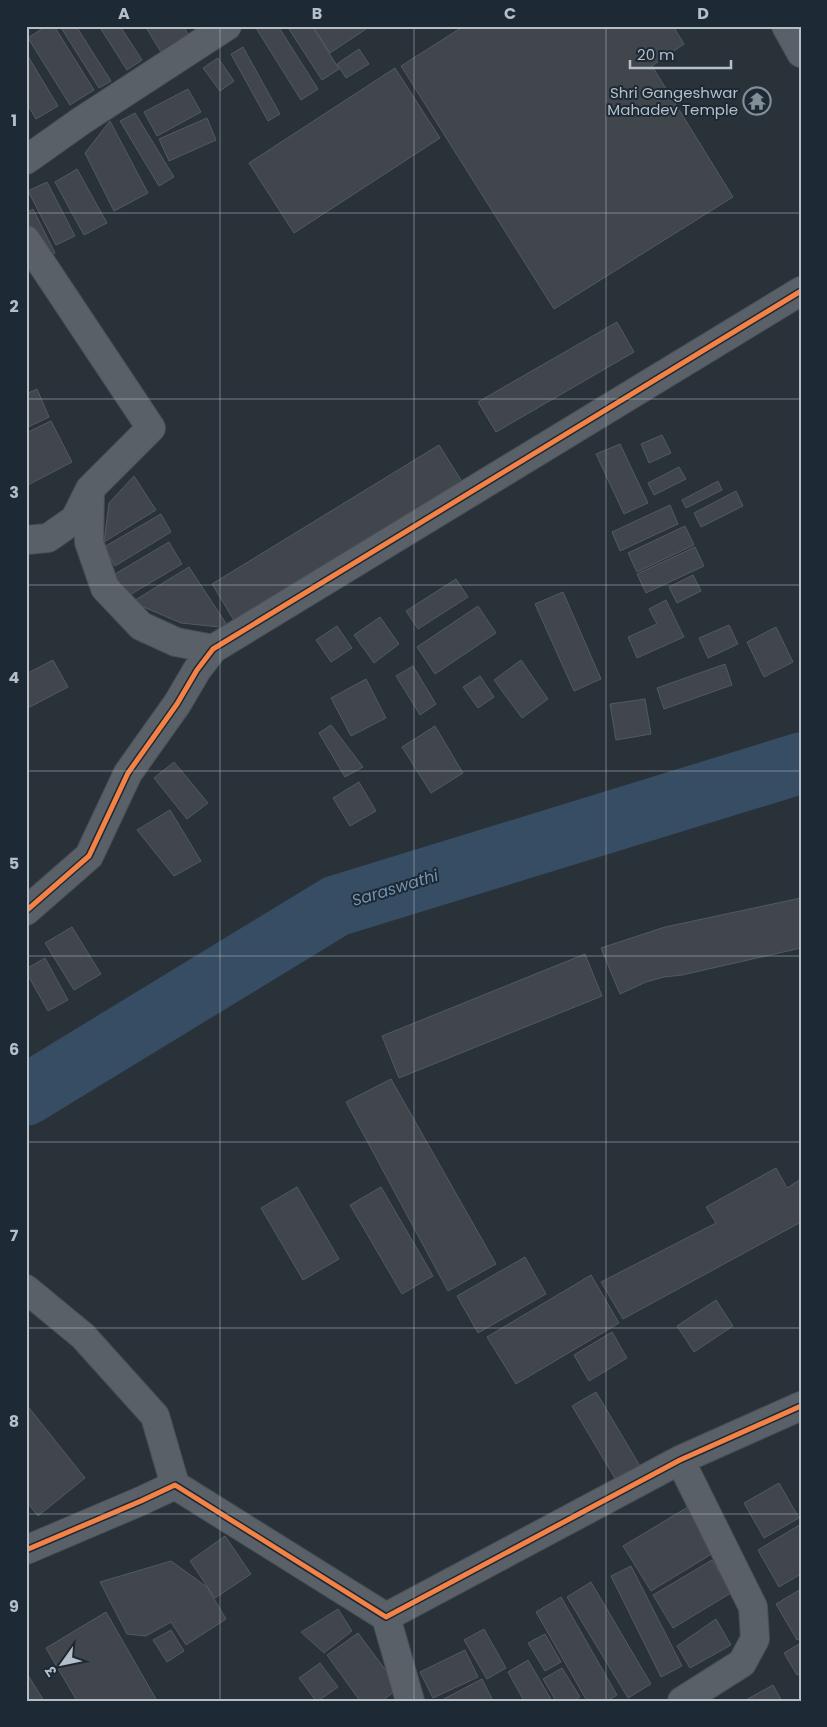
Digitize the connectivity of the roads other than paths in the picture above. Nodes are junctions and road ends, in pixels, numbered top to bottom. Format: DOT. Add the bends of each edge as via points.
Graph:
graph roads {
  1 [pos="227,26"];
  2 [pos="786,26"];
  3 [pos="801,53"];
  4 [pos="26,160"];
  5 [pos="26,240"];
  6 [pos="801,291"];
  7 [pos="90,490"];
  8 [pos="26,540"];
  9 [pos="213,649"];
  10 [pos="26,911"];
  11 [pos="26,1289"];
  12 [pos="801,1406"];
  13 [pos="680,1460"];
  14 [pos="175,1485"];
  15 [pos="26,1550"];
  16 [pos="386,1617"];
  17 [pos="410,1701"];
  18 [pos="682,1701"];
  1 -- 4 [label="street"];
  2 -- 3 [label="street"];
  5 -- 7 [label="street" via="150,428"];
  6 -- 9 [label="street"];
  7 -- 8 [label="street" via="75,518 48,538"];
  7 -- 9 [label="street" via="89,542 105,588 141,626 176,642"];
  9 -- 10 [label="street" via="128,772 89,856"];
  11 -- 14 [label="street" via="83,1336 155,1416"];
  12 -- 13 [label="street"];
  13 -- 16 [label="street"];
  13 -- 18 [label="street" via="753,1607 756,1639 742,1663"];
  14 -- 15 [label="street"];
  14 -- 16 [label="street"];
  16 -- 17 [label="street"];
}
